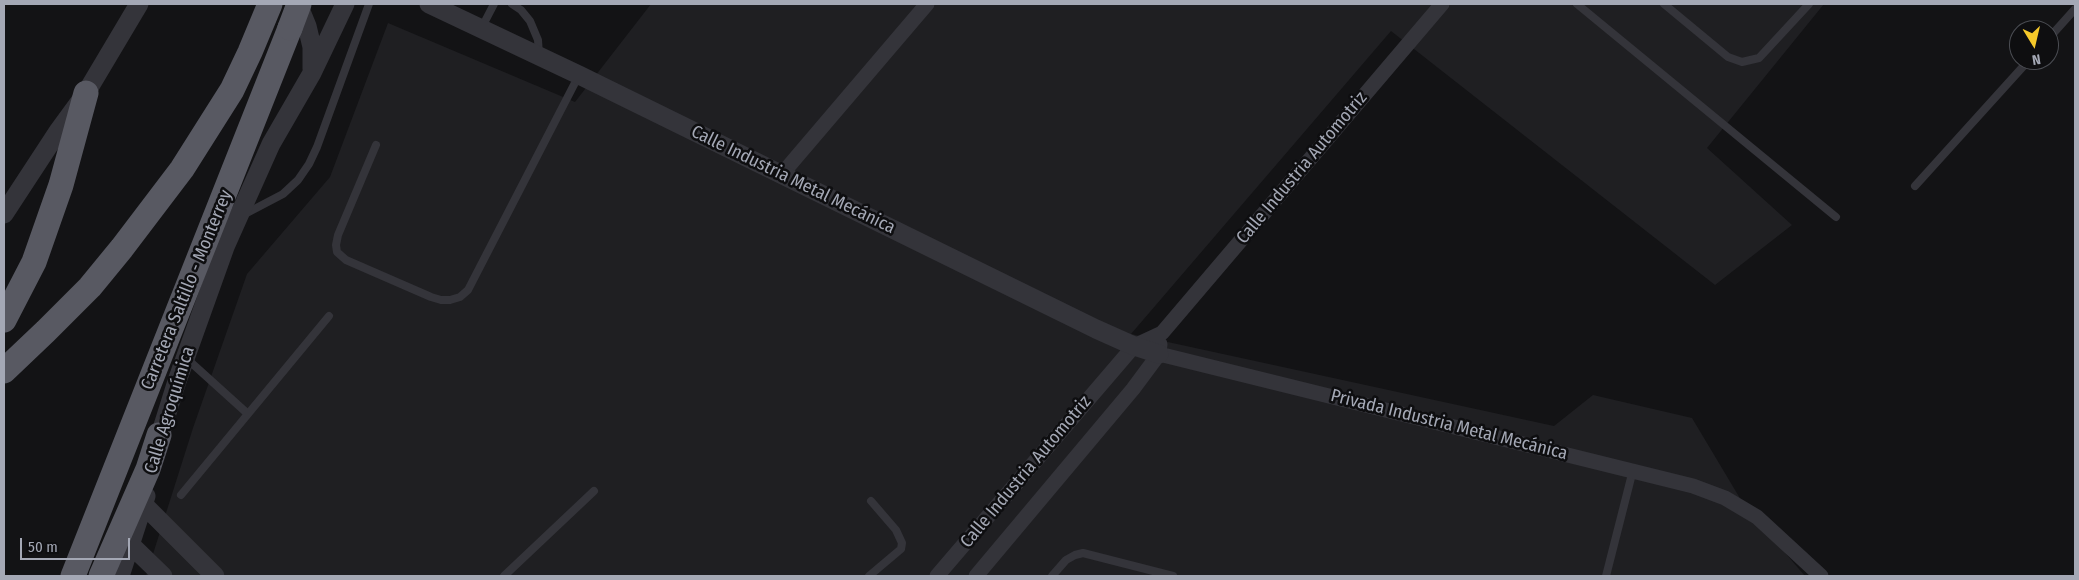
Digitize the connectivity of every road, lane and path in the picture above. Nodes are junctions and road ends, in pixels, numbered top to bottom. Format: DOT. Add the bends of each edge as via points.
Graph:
graph roads {
  1 [pos="299,4"];
  2 [pos="345,4"];
  3 [pos="369,4"];
  4 [pos="429,4"];
  5 [pos="494,4"];
  6 [pos="512,4"];
  7 [pos="927,4"];
  8 [pos="1442,4"];
  9 [pos="1577,4"];
  10 [pos="1664,4"];
  11 [pos="1809,4"];
  12 [pos="139,7"];
  13 [pos="268,8"];
  14 [pos="2075,9"];
  15 [pos="2059,27"];
  16 [pos="481,28"];
  17 [pos="540,56"];
  18 [pos="2020,70"];
  19 [pos="312,73"];
  20 [pos="578,75"];
  21 [pos="86,93"];
  22 [pos="376,145"];
  23 [pos="782,174"];
  24 [pos="1915,186"];
  25 [pos="4,214"];
  26 [pos="1836,217"];
  27 [pos="237,218"];
  28 [pos="329,316"];
  29 [pos="4,320"];
  30 [pos="1162,333"];
  31 [pos="1134,346"];
  32 [pos="1159,354"];
  33 [pos="185,357"];
  34 [pos="4,370"];
  35 [pos="248,414"];
  36 [pos="159,435"];
  37 [pos="1633,470"];
  38 [pos="594,491"];
  39 [pos="182,495"];
  40 [pos="871,501"];
  41 [pos="144,505"];
  42 [pos="131,545"];
  43 [pos="74,576"];
  44 [pos="101,576"];
  45 [pos="120,576"];
  46 [pos="163,576"];
  47 [pos="215,576"];
  48 [pos="504,576"];
  49 [pos="869,576"];
  50 [pos="937,576"];
  51 [pos="976,576"];
  52 [pos="1052,576"];
  53 [pos="1174,576"];
  54 [pos="1606,576"];
  55 [pos="1821,576"];
  1 -- 19 [label="street" via="312,47"];
  1 -- 43 [label="highway, Carretera Saltillo - Monterrey, bridge"];
  2 -- 19 [label="street, Calle Agroquímica"];
  3 -- 27 [label="lane" via="309,164 283,194"];
  4 -- 16 [label="street, Calle Industria Metal Mecánica"];
  5 -- 16 [label="lane"];
  6 -- 17 [label="lane" via="530,21"];
  7 -- 23 [label="street"];
  8 -- 30 [label="street, Calle Industria Automotriz"];
  9 -- 26 [label="lane"];
  10 -- 11 [label="lane" via="1728,57 1742,62 1759,58"];
  12 -- 21 [label="street"];
  13 -- 34 [label="highway" via="232,90 182,169 90,287"];
  14 -- 15 [label="lane"];
  16 -- 17 [label="street, Calle Industria Metal Mecánica"];
  17 -- 20 [label="street, Calle Industria Metal Mecánica"];
  18 -- 24 [label="lane"];
  19 -- 27 [label="street, Calle Agroquímica" via="271,144"];
  20 -- 22 [label="lane" via="468,290 460,297 441,300 346,260 337,252 338,236"];
  20 -- 23 [label="street, Calle Industria Metal Mecánica"];
  21 -- 25 [label="street"];
  21 -- 29 [label="highway" via="61,185 34,262"];
  23 -- 31 [label="street, Calle Industria Metal Mecánica"];
  27 -- 33 [label="street, Calle Agroquímica"];
  28 -- 35 [label="lane"];
  30 -- 31 [label="street, Calle Industria Automotriz"];
  30 -- 32 [label="street, Calle Industria Automotriz"];
  31 -- 32 [label="street, Calle Industria Metal Mecánica"];
  31 -- 50 [label="street, Calle Industria Automotriz"];
  32 -- 37 [label="street, Privada Industria Metal Mecánica"];
  32 -- 51 [label="street, Calle Industria Automotriz" via="1098,432"];
  33 -- 35 [label="lane"];
  33 -- 36 [label="street, Calle Agroquímica"];
  35 -- 39 [label="lane"];
  36 -- 41 [label="street, Calle Agroquímica"];
  36 -- 44 [label="highway" via="148,469"];
  37 -- 54 [label="lane"];
  37 -- 55 [label="street, Privada Industria Metal Mecánica" via="1693,486 1740,505"];
  38 -- 48 [label="lane"];
  40 -- 49 [label="lane" via="896,530 902,543 901,549"];
  41 -- 42 [label="street, Calle Agroquímica"];
  41 -- 47 [label="street"];
  42 -- 45 [label="street, Calle Agroquímica"];
  42 -- 46 [label="street"];
  52 -- 53 [label="lane" via="1075,554 1092,553"];
}
